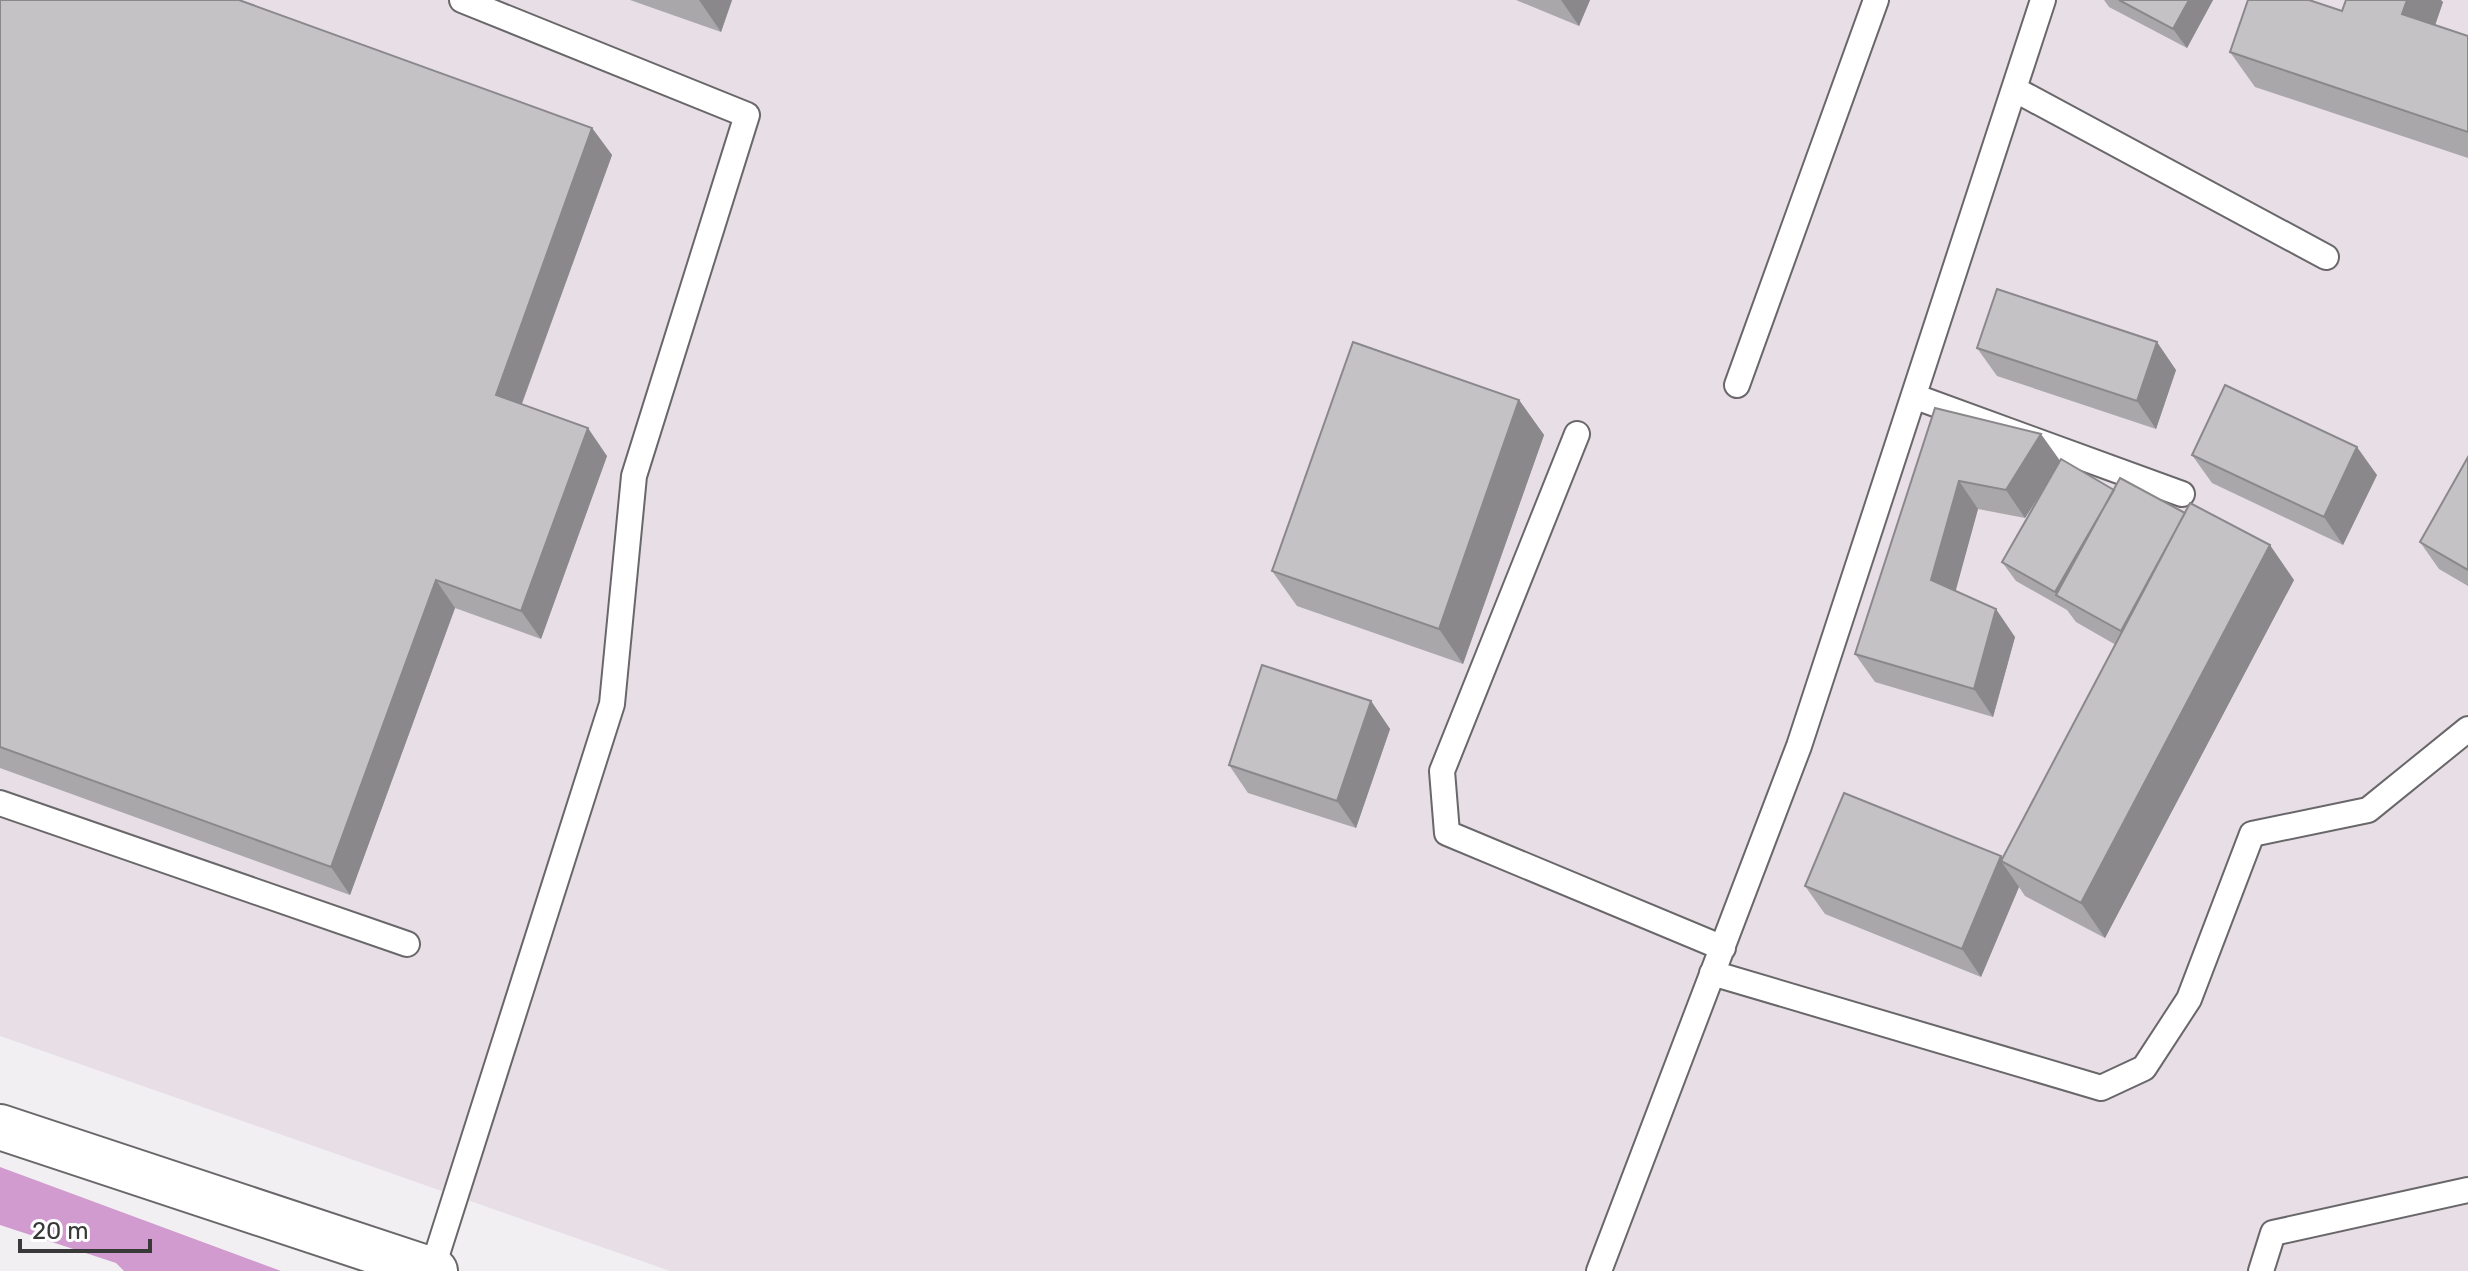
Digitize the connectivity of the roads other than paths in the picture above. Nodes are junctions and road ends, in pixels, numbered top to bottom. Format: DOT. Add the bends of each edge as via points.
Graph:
graph roads {
  1 [pos="462,0"];
  2 [pos="1876,0"];
  3 [pos="2043,0"];
  4 [pos="2014,89"];
  5 [pos="2326,257"];
  6 [pos="1737,385"];
  7 [pos="1916,397"];
  8 [pos="1577,434"];
  9 [pos="2182,494"];
  10 [pos="2468,729"];
  11 [pos="0,803"];
  12 [pos="407,944"];
  13 [pos="1723,948"];
  14 [pos="1712,973"];
  15 [pos="0,1127"];
  16 [pos="2468,1190"];
  17 [pos="434,1270"];
  18 [pos="1599,1271"];
  19 [pos="2261,1271"];
  1 -- 17 [label="lane" via="747,115 634,476 612,704"];
  2 -- 6 [label="lane"];
  3 -- 4 [label="lane"];
  4 -- 5 [label="lane"];
  4 -- 7 [label="lane"];
  7 -- 9 [label="lane"];
  7 -- 13 [label="lane" via="1799,746"];
  8 -- 13 [label="lane" via="1442,771 1447,833"];
  10 -- 14 [label="lane" via="2368,810 2252,834 2189,999 2144,1068 2101,1088"];
  11 -- 12 [label="lane"];
  13 -- 14 [label="lane"];
  14 -- 18 [label="lane"];
  15 -- 17 [label="street"];
  16 -- 19 [label="lane" via="2273,1233"];
}
